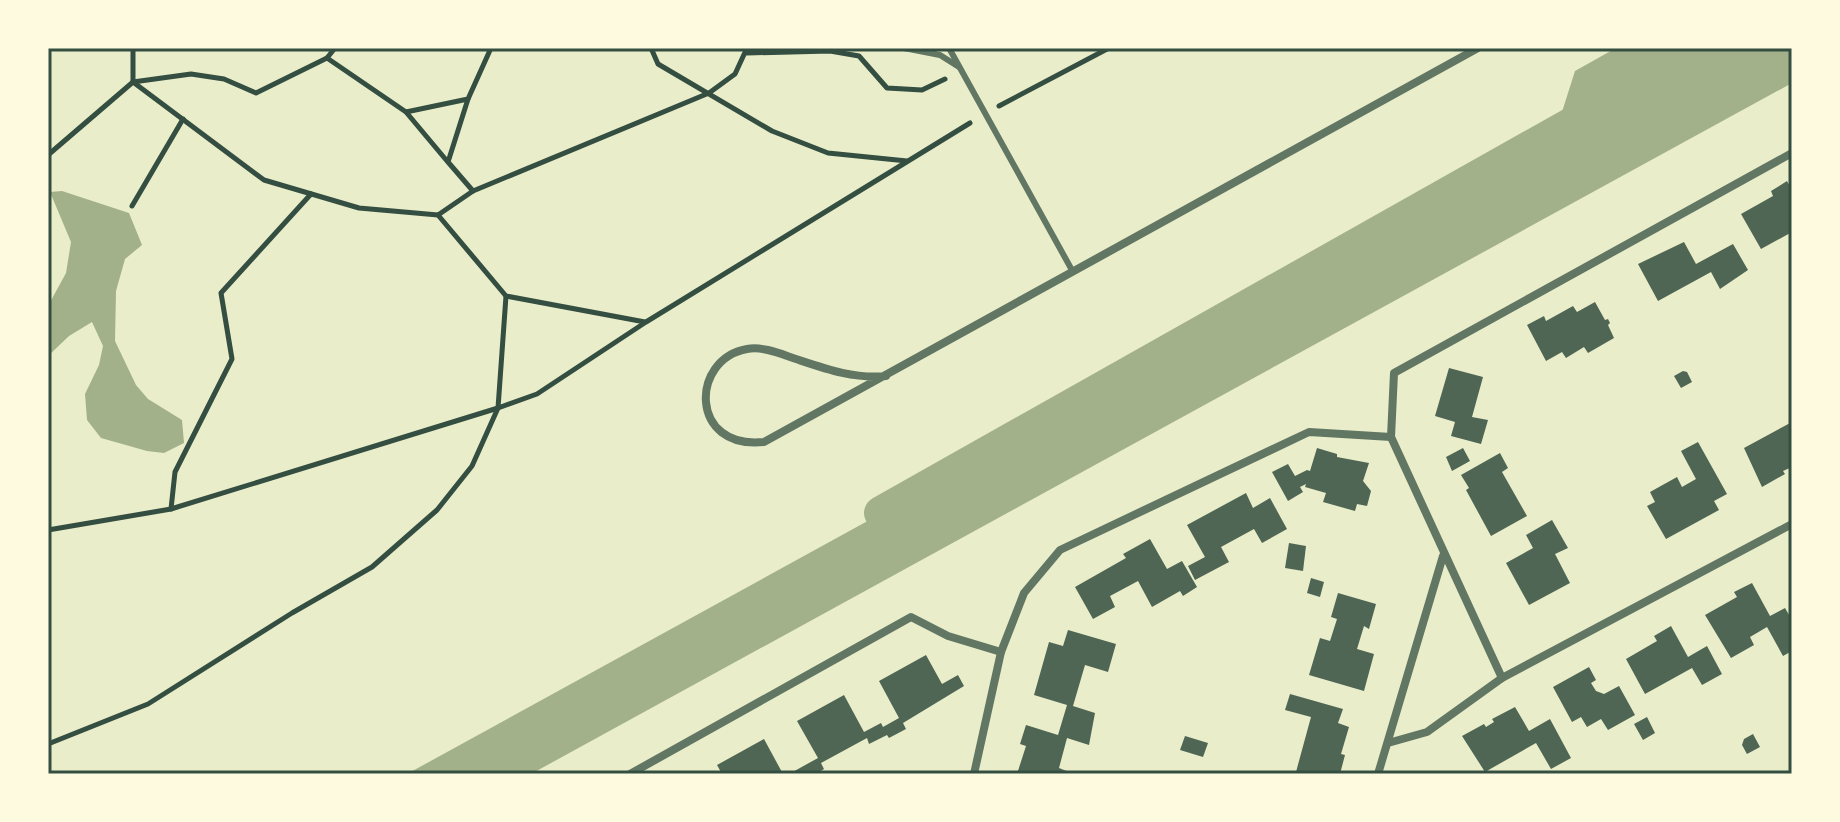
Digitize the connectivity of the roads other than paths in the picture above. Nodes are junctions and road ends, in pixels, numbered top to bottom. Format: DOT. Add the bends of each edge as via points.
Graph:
graph roads {
  1 [pos="904,48"];
  2 [pos="949,48"];
  3 [pos="1478,48"];
  4 [pos="962,69"];
  5 [pos="1792,153"];
  6 [pos="1073,272"];
  7 [pos="886,376"];
  8 [pos="1391,437"];
  9 [pos="1792,524"];
  10 [pos="1443,555"];
  11 [pos="1001,652"];
  12 [pos="1502,678"];
  13 [pos="1388,743"];
  14 [pos="630,774"];
  15 [pos="974,774"];
  16 [pos="1378,774"];
  1 -- 4 [label="lane" via="940,55"];
  2 -- 4 [label="lane"];
  3 -- 6 [label="street"];
  4 -- 6 [label="lane"];
  5 -- 8 [label="street" via="1394,373"];
  6 -- 7 [label="street"];
  7 -- 7 [label="street" via="844,374 750,349 718,366 708,383 706,404 722,435 743,444 764,442"];
  8 -- 10 [label="street"];
  8 -- 11 [label="street" via="1309,432 1060,550 1024,593"];
  9 -- 12 [label="street"];
  10 -- 12 [label="street"];
  10 -- 13 [label="street"];
  11 -- 14 [label="street" via="948,636 911,617"];
  11 -- 15 [label="street"];
  12 -- 13 [label="street" via="1427,732"];
  13 -- 16 [label="street"];
}
